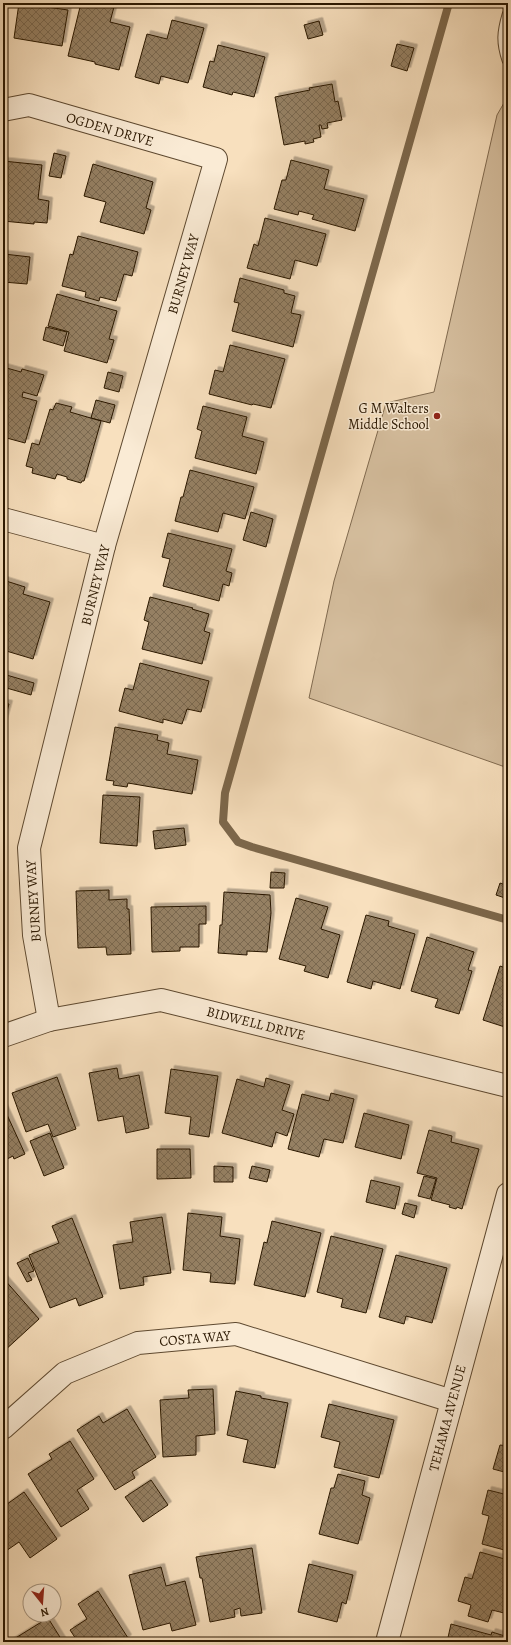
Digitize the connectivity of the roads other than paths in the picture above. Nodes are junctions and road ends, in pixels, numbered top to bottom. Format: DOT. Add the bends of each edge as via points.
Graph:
graph roads {
  1 [pos="508,15"];
  2 [pos="508,60"];
  3 [pos="3,110"];
  4 [pos="216,159"];
  5 [pos="3,519"];
  6 [pos="104,546"];
  7 [pos="49,1020"];
  8 [pos="3,1036"];
  9 [pos="508,1086"];
  10 [pos="508,1194"];
  11 [pos="452,1401"];
  12 [pos="3,1428"];
  13 [pos="387,1642"];
  1 -- 2 [label="lane" via="503,33"];
  3 -- 4 [label="street, OGDEN DRIVE" via="29,106"];
  4 -- 6 [label="street, BURNEY WAY"];
  5 -- 6 [label="street"];
  6 -- 7 [label="street, BURNEY WAY" via="29,848 34,935"];
  7 -- 8 [label="street, BIDWELL DRIVE"];
  7 -- 9 [label="street, BIDWELL DRIVE" via="161,1000"];
  10 -- 11 [label="street, TEHAMA AVENUE"];
  11 -- 12 [label="street, COSTA WAY" via="236,1334 138,1343 65,1373"];
  11 -- 13 [label="street, TEHAMA AVENUE"];
}
